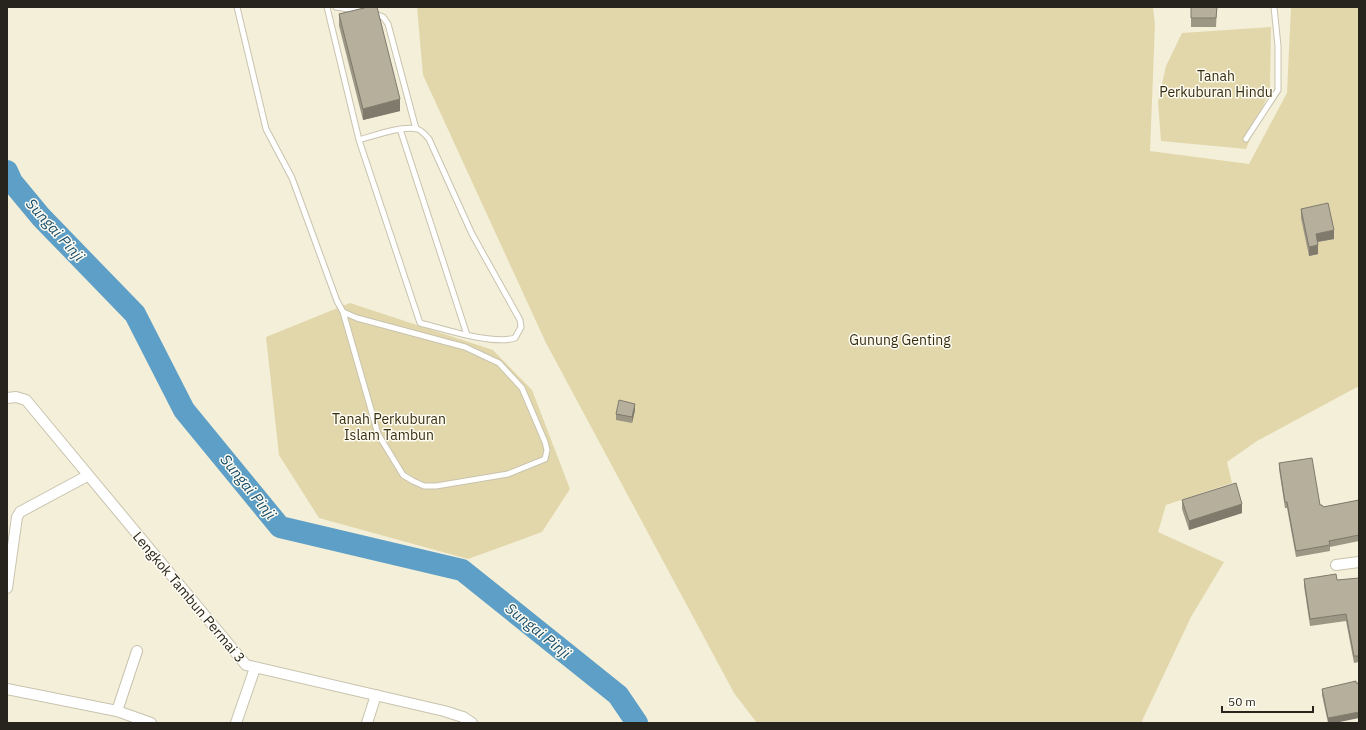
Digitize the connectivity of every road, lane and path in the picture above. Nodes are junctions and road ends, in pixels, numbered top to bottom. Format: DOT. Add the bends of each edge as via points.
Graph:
graph roads {
  1 [pos="237,7"];
  2 [pos="327,7"];
  3 [pos="336,7"];
  4 [pos="1274,7"];
  5 [pos="400,129"];
  6 [pos="416,129"];
  7 [pos="359,140"];
  8 [pos="1246,140"];
  9 [pos="343,312"];
  10 [pos="467,335"];
  11 [pos="7,398"];
  12 [pos="87,476"];
  13 [pos="1359,562"];
  14 [pos="1336,565"];
  15 [pos="7,588"];
  16 [pos="138,651"];
  17 [pos="255,668"];
  18 [pos="7,689"];
  19 [pos="376,695"];
  20 [pos="117,711"];
  21 [pos="151,723"];
  22 [pos="236,723"];
  23 [pos="367,723"];
  24 [pos="472,723"];
  1 -- 9 [label="lane" via="266,129 292,178"];
  2 -- 7 [label="lane"];
  3 -- 6 [label="lane" via="376,13 386,20"];
  4 -- 8 [label="lane" via="1278,46 1278,90"];
  5 -- 6 [label="lane"];
  5 -- 7 [label="lane"];
  5 -- 10 [label="lane"];
  6 -- 10 [label="lane" via="429,139 472,234 520,320 519,333 515,338 506,341"];
  7 -- 10 [label="lane" via="420,323"];
  9 -- 9 [label="lane" via="370,322 465,347 499,363 522,388 545,442 547,450 544,459 508,474 436,486 424,486 403,475 378,434"];
  11 -- 12 [label="street, Lengkok Tambun Permai 3" via="26,400"];
  12 -- 15 [label="street" via="20,512 17,517"];
  12 -- 17 [label="street, Lengkok Tambun Permai 3" via="239,658 246,665"];
  13 -- 14 [label="street"];
  16 -- 20 [label="street"];
  17 -- 19 [label="street, Lengkok Tambun Permai 3"];
  17 -- 22 [label="street"];
  18 -- 20 [label="street"];
  19 -- 23 [label="street"];
  19 -- 24 [label="street, Lengkok Tambun Permai 3" via="444,711 464,717"];
  20 -- 21 [label="street"];
}
